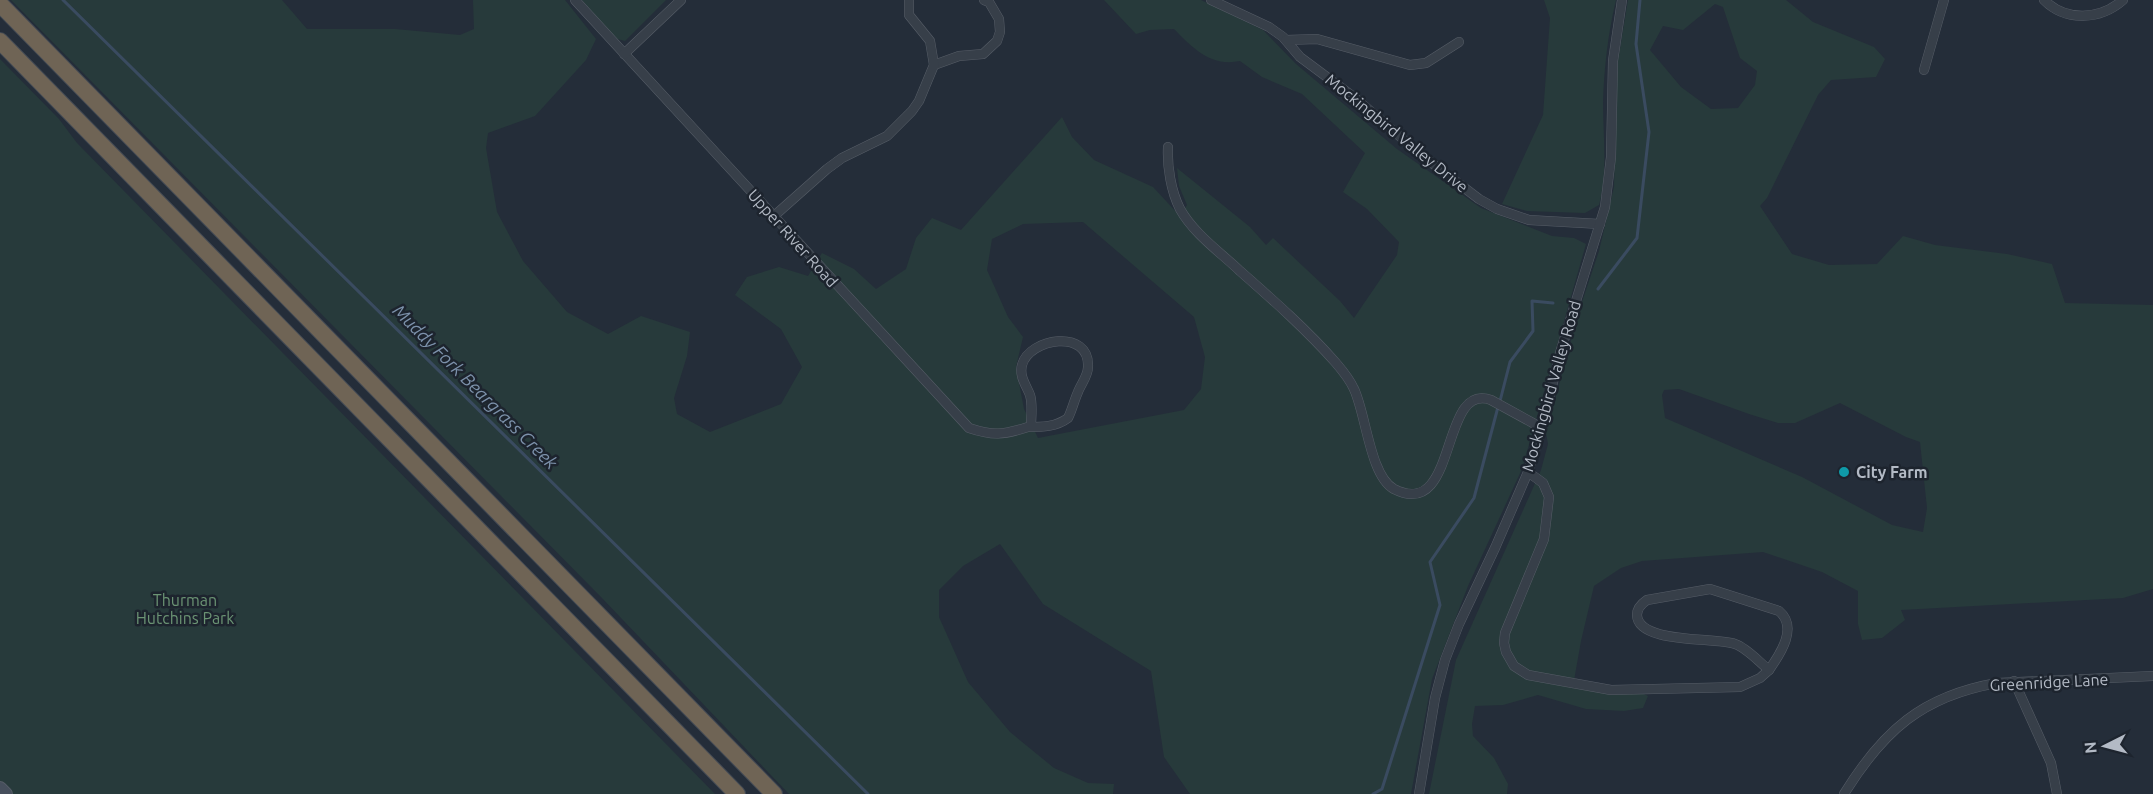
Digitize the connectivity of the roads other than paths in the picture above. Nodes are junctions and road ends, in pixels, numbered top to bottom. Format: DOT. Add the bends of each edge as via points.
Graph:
graph roads {
  1 [pos="575,0"];
  2 [pos="681,0"];
  3 [pos="909,0"];
  4 [pos="984,0"];
  5 [pos="1210,0"];
  6 [pos="1622,0"];
  7 [pos="1944,0"];
  8 [pos="2044,0"];
  9 [pos="2122,0"];
  10 [pos="0,4"];
  11 [pos="1286,40"];
  12 [pos="0,41"];
  13 [pos="1459,42"];
  14 [pos="624,54"];
  15 [pos="934,65"];
  16 [pos="1924,70"];
  17 [pos="1168,147"];
  18 [pos="774,216"];
  19 [pos="1600,224"];
  20 [pos="1031,427"];
  21 [pos="1542,428"];
  22 [pos="1528,472"];
  23 [pos="1769,670"];
  24 [pos="2153,676"];
  25 [pos="2014,681"];
  26 [pos="0,788"];
  27 [pos="6,794"];
  28 [pos="737,794"];
  29 [pos="774,794"];
  30 [pos="1419,794"];
  31 [pos="1845,794"];
  32 [pos="2057,794"];
  1 -- 14 [label="street, Upper River Road"];
  2 -- 14 [label="street"];
  3 -- 15 [label="street" via="909,15 930,41"];
  4 -- 15 [label="street" via="999,19 997,40 983,54 959,56"];
  5 -- 11 [label="street, Mockingbird Valley Drive" via="1255,19"];
  6 -- 19 [label="street, Mockingbird Valley Road" via="1613,61 1609,183"];
  7 -- 16 [label="street"];
  8 -- 9 [label="street" via="2073,16 2104,12"];
  10 -- 29 [label="highway"];
  11 -- 13 [label="street" via="1317,39 1419,65"];
  11 -- 19 [label="street, Mockingbird Valley Drive" via="1300,57 1479,199 1529,220"];
  12 -- 28 [label="highway"];
  14 -- 18 [label="street, Upper River Road"];
  15 -- 18 [label="street" via="919,101 897,128 842,158"];
  17 -- 21 [label="street" via="1167,160 1181,210 1194,228 1336,363 1354,387 1376,464 1394,489 1416,493 1430,486 1462,411 1475,398 1497,403"];
  18 -- 20 [label="street, Upper River Road" via="969,428 1008,434"];
  19 -- 21 [label="street, Mockingbird Valley Road" via="1560,353"];
  20 -- 20 [label="street, Upper River Road" via="1048,427 1068,418 1089,368 1087,355 1072,341 1052,342 1024,358 1021,376 1030,396"];
  21 -- 22 [label="street, Mockingbird Valley Road"];
  22 -- 23 [label="street" via="1543,483 1549,497 1544,539 1505,633 1506,652 1520,671 1611,690 1740,687"];
  22 -- 30 [label="street, Mockingbird Valley Road" via="1445,660"];
  23 -- 23 [label="street" via="1788,634 1788,621 1779,611 1710,590 1647,600 1637,611 1638,622 1658,635 1739,645"];
  24 -- 25 [label="street, Greenridge Lane"];
  25 -- 31 [label="street, Greenridge Lane" via="1976,686 1903,721 1869,756"];
  25 -- 32 [label="street" via="2051,763"];
  26 -- 27 [label="street"];
}
